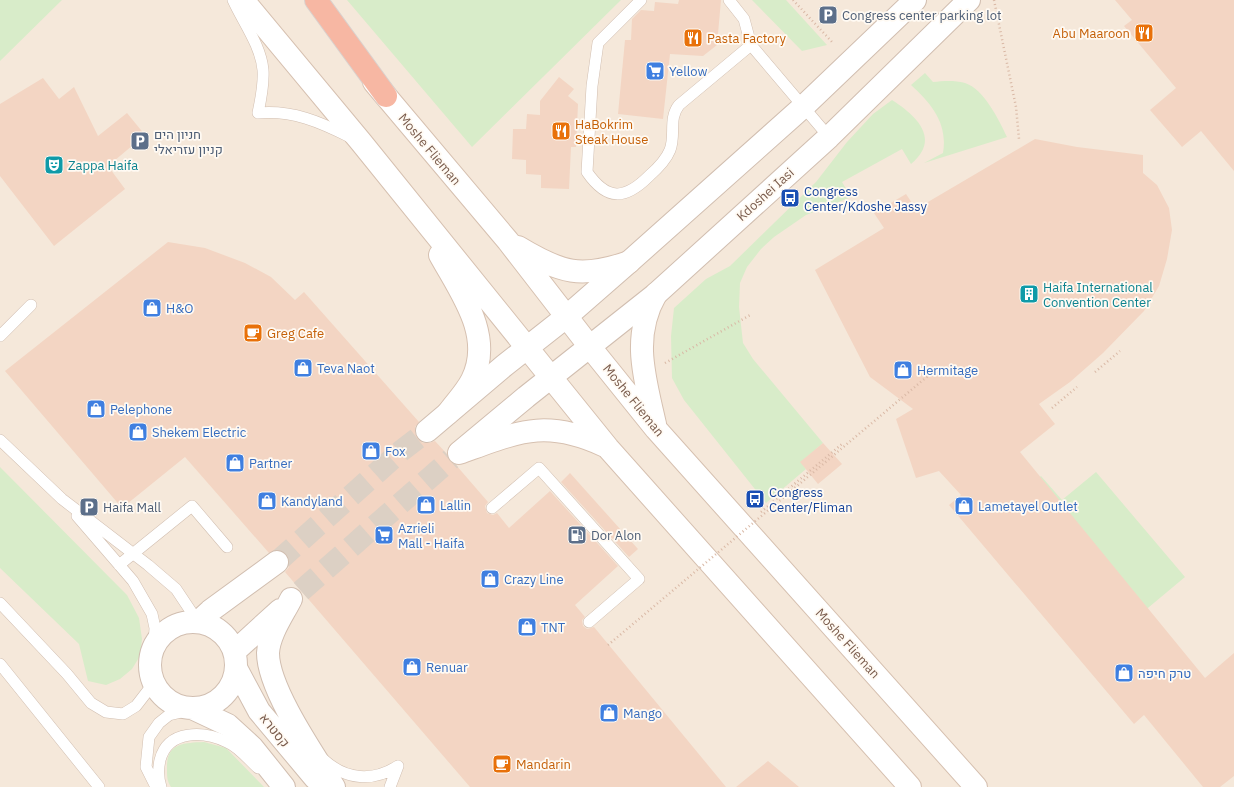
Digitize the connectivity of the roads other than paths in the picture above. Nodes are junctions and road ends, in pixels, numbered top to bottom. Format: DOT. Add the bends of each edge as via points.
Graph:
graph roads {
  1 [pos="233,0"];
  2 [pos="243,0"];
  3 [pos="308,0"];
  4 [pos="316,0"];
  5 [pos="641,0"];
  6 [pos="729,0"];
  7 [pos="915,0"];
  8 [pos="969,0"];
  9 [pos="751,45"];
  10 [pos="386,96"];
  11 [pos="804,106"];
  12 [pos="829,136"];
  13 [pos="361,142"];
  14 [pos="410,204"];
  15 [pos="508,241"];
  16 [pos="629,262"];
  17 [pos="656,294"];
  18 [pos="31,305"];
  19 [pos="566,317"];
  20 [pos="0,336"];
  21 [pos="528,347"];
  22 [pos="590,347"];
  23 [pos="552,377"];
  24 [pos="448,413"];
  25 [pos="656,429"];
  26 [pos="427,431"];
  27 [pos="0,440"];
  28 [pos="608,448"];
  29 [pos="62,499"];
  30 [pos="492,508"];
  31 [pos="227,547"];
  32 [pos="133,553"];
  33 [pos="276,562"];
  34 [pos="119,565"];
  35 [pos="0,603"];
  36 [pos="198,622"];
  37 [pos="590,622"];
  38 [pos="154,645"];
  39 [pos="235,660"];
  40 [pos="0,664"];
  41 [pos="153,684"];
  42 [pos="194,709"];
  43 [pos="309,748"];
  44 [pos="99,787"];
  45 [pos="156,787"];
  46 [pos="161,787"];
  47 [pos="277,787"];
  48 [pos="284,787"];
  49 [pos="322,787"];
  50 [pos="334,787"];
  51 [pos="390,787"];
  52 [pos="910,787"];
  53 [pos="976,787"];
  1 -- 13 [label="lane" via="257,46 263,70 258,113 281,112 301,116 318,121"];
  2 -- 13 [label="main road"];
  3 -- 10 [label="main road, Moshe Flieman"];
  4 -- 10 [label="highway"];
  5 -- 9 [label="lane" via="598,43 592,86 587,172 603,190 615,194 630,192 652,174 671,148 674,111"];
  6 -- 9 [label="lane" via="744,19"];
  7 -- 11 [label="main road"];
  8 -- 12 [label="main road, Kdoshei Iasi"];
  9 -- 11 [label="lane"];
  10 -- 15 [label="main road, Moshe Flieman"];
  11 -- 12 [label="lane"];
  11 -- 16 [label="main road"];
  12 -- 17 [label="main road, Kdoshei Iasi"];
  13 -- 14 [label="main road"];
  14 -- 21 [label="main road"];
  14 -- 24 [label="main road" via="476,324 478,341 472,380"];
  15 -- 16 [label="main road" via="542,262 582,273 605,271"];
  15 -- 19 [label="main road, Moshe Flieman"];
  16 -- 19 [label="main road"];
  17 -- 22 [label="main road, Kdoshei Iasi"];
  17 -- 25 [label="main road" via="648,309 642,332 644,375"];
  18 -- 20 [label="lane"];
  19 -- 21 [label="main road"];
  19 -- 22 [label="main road, Moshe Flieman"];
  21 -- 23 [label="main road"];
  21 -- 24 [label="main road"];
  22 -- 23 [label="main road, Kdoshei Iasi"];
  22 -- 25 [label="main road, Moshe Flieman"];
  23 -- 28 [label="main road"];
  23 -- 28 [label="main road, Kdoshei Iasi" via="455,456 504,437 550,429 573,433"];
  24 -- 26 [label="main road"];
  25 -- 53 [label="main road, Moshe Flieman"];
  27 -- 29 [label="lane"];
  28 -- 52 [label="main road"];
  29 -- 32 [label="lane"];
  29 -- 34 [label="lane"];
  30 -- 37 [label="lane" via="539,468 639,579"];
  31 -- 32 [label="lane" via="192,506"];
  32 -- 34 [label="lane"];
  32 -- 36 [label="lane" via="176,589"];
  33 -- 36 [label="main road"];
  34 -- 38 [label="lane" via="133,581 152,614 155,628"];
  35 -- 41 [label="lane" via="91,703 106,712 123,714 136,706"];
  36 -- 38 [label="main road" via="172,626"];
  36 -- 39 [label="main road" via="210,625 221,632 229,641"];
  38 -- 41 [label="main road" via="150,658"];
  39 -- 42 [label="main road" via="234,680 228,692 207,707"];
  39 -- 43 [label="main road" via="296,595 273,633 268,652 270,673"];
  39 -- 49 [label="main road, קסטרא" via="259,711"];
  40 -- 44 [label="lane"];
  41 -- 42 [label="main road" via="170,702"];
  42 -- 45 [label="lane" via="169,715 148,737 146,767"];
  42 -- 48 [label="main road" via="228,725 252,747"];
  43 -- 50 [label="main road"];
  43 -- 51 [label="lane" via="342,772 357,776 385,774 398,766"];
  46 -- 47 [label="lane" via="158,767 163,751 174,738 198,733 228,742"];
}
